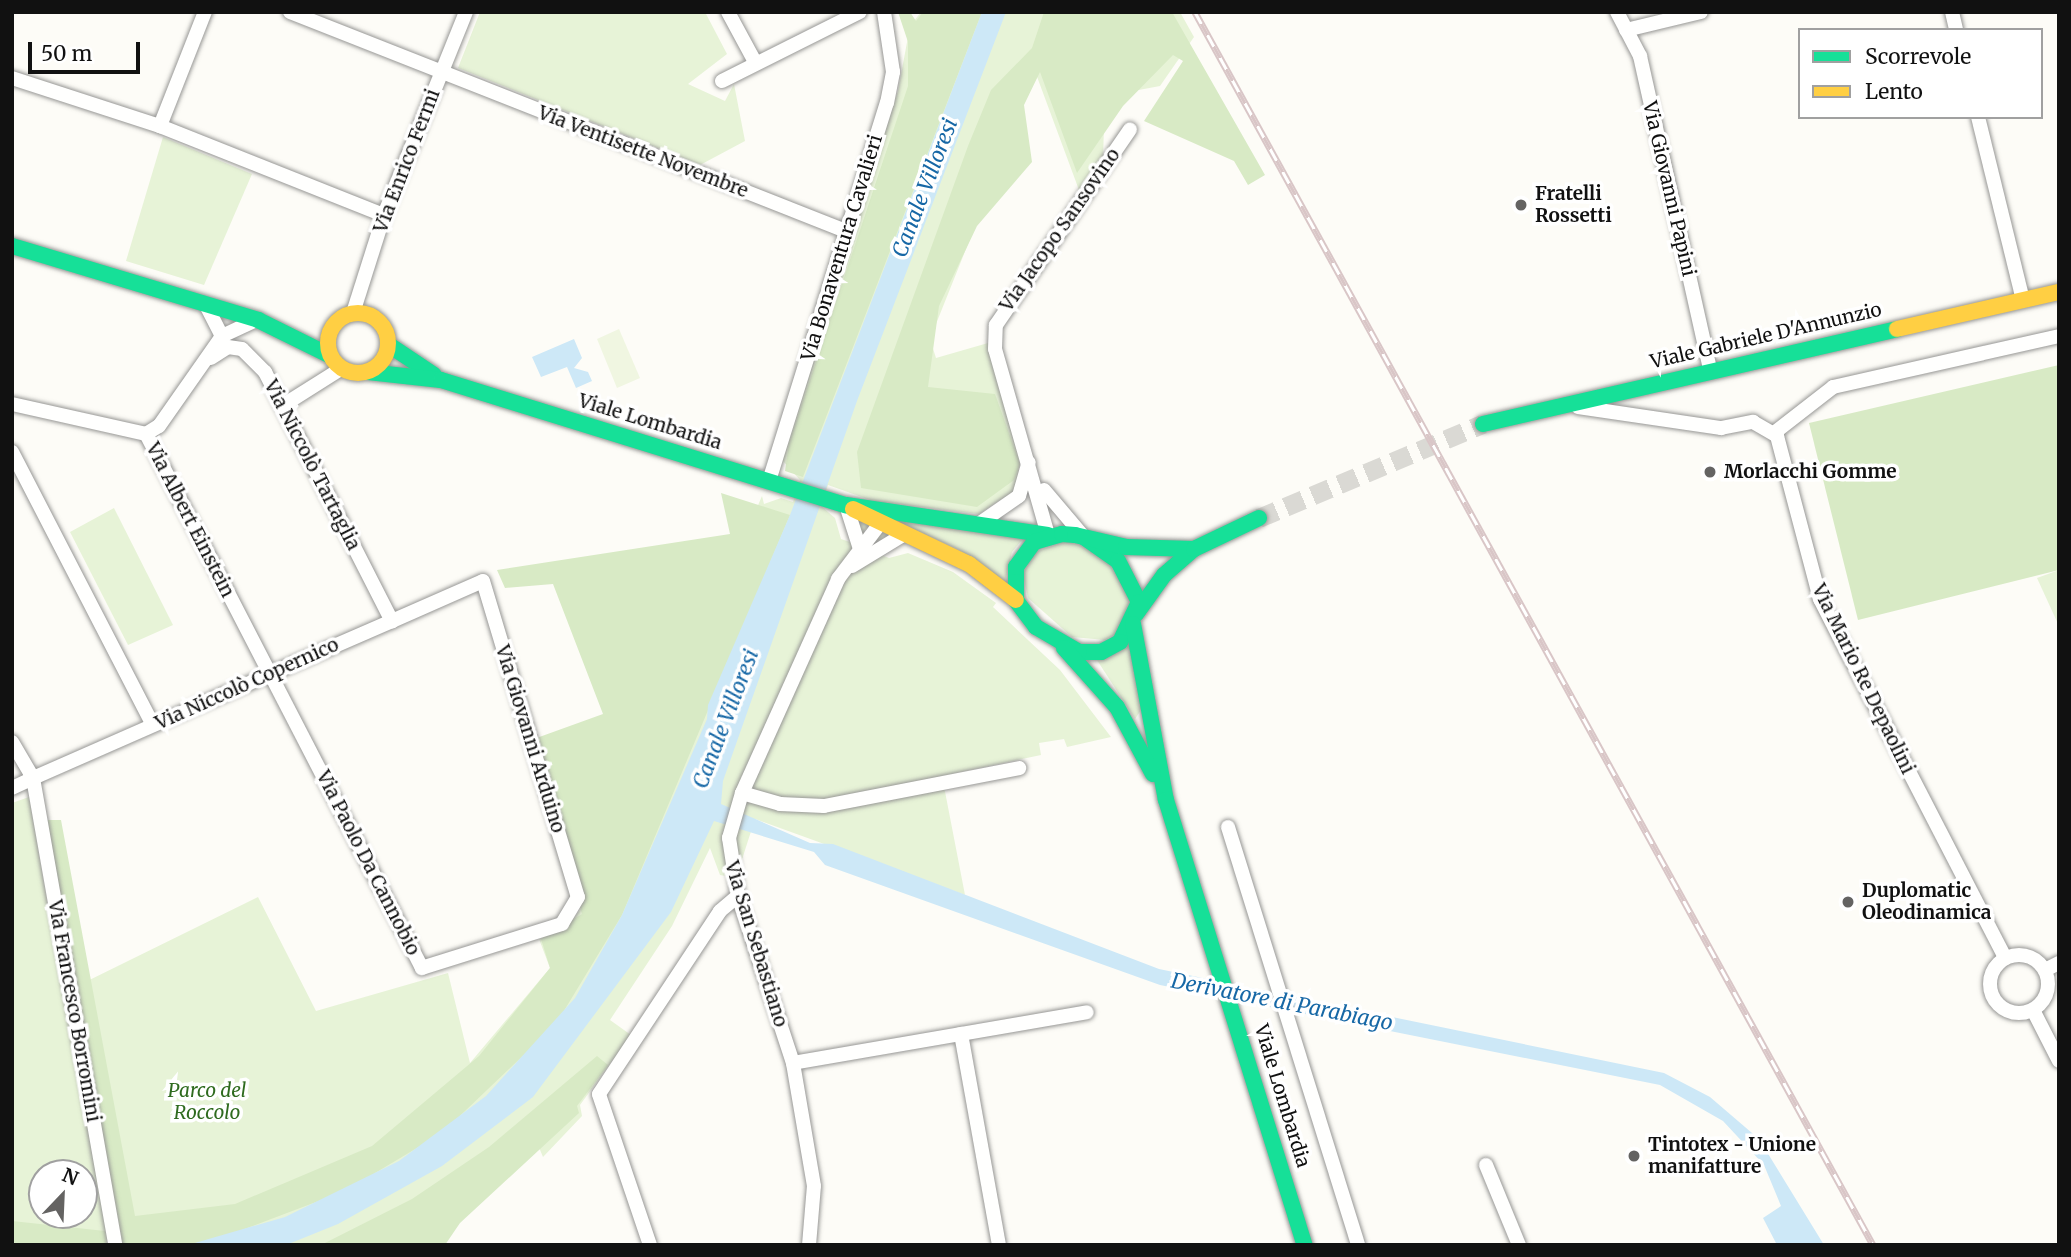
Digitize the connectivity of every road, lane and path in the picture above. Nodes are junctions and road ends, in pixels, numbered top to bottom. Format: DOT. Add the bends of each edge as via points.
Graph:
graph roads {
  1 [pos="205,12"];
  2 [pos="290,12"];
  3 [pos="466,12"];
  4 [pos="727,12"];
  5 [pos="860,12"];
  6 [pos="884,12"];
  7 [pos="1617,12"];
  8 [pos="1701,12"];
  9 [pos="1626,30"];
  10 [pos="755,62"];
  11 [pos="441,72"];
  12 [pos="12,78"];
  13 [pos="722,81"];
  14 [pos="1978,119"];
  15 [pos="160,126"];
  16 [pos="1130,130"];
  17 [pos="384,215"];
  18 [pos="846,231"];
  19 [pos="12,246"];
  20 [pos="2059,292"];
  21 [pos="2023,300"];
  22 [pos="206,304"];
  23 [pos="353,313"];
  24 [pos="258,320"];
  25 [pos="331,328"];
  26 [pos="293,333"];
  27 [pos="222,335"];
  28 [pos="2059,336"];
  29 [pos="389,345"];
  30 [pos="331,356"];
  31 [pos="206,360"];
  32 [pos="342,368"];
  33 [pos="1710,369"];
  34 [pos="368,372"];
  35 [pos="441,380"];
  36 [pos="12,404"];
  37 [pos="1563,405"];
  38 [pos="282,406"];
  39 [pos="1483,424"];
  40 [pos="1774,433"];
  41 [pos="146,435"];
  42 [pos="12,453"];
  43 [pos="1028,454"];
  44 [pos="769,481"];
  45 [pos="838,503"];
  46 [pos="895,511"];
  47 [pos="1259,518"];
  48 [pos="875,522"];
  49 [pos="980,523"];
  50 [pos="903,535"];
  51 [pos="1048,535"];
  52 [pos="1086,538"];
  53 [pos="859,546"];
  54 [pos="1194,549"];
  55 [pos="838,579"];
  56 [pos="483,581"];
  57 [pos="1016,600"];
  58 [pos="1135,619"];
  59 [pos="392,621"];
  60 [pos="1063,646"];
  61 [pos="270,674"];
  62 [pos="153,725"];
  63 [pos="12,742"];
  64 [pos="1019,768"];
  65 [pos="33,778"];
  66 [pos="12,789"];
  67 [pos="742,793"];
  68 [pos="1166,800"];
  69 [pos="1228,827"];
  70 [pos="738,896"];
  71 [pos="578,897"];
  72 [pos="2005,958"];
  73 [pos="2059,964"];
  74 [pos="2045,971"];
  75 [pos="2033,1010"];
  76 [pos="1087,1012"];
  77 [pos="961,1034"];
  78 [pos="2059,1061"];
  79 [pos="793,1063"];
  80 [pos="1486,1165"];
  81 [pos="114,1243"];
  82 [pos="650,1245"];
  83 [pos="809,1245"];
  84 [pos="999,1245"];
  85 [pos="1306,1245"];
  86 [pos="1358,1245"];
  87 [pos="1519,1245"];
  1 -- 15 [label="street"];
  2 -- 11 [label="street, Via Ventisette Novembre"];
  3 -- 11 [label="street, Via Enrico Fermi"];
  4 -- 10 [label="street"];
  5 -- 10 [label="street"];
  6 -- 18 [label="street, Via Bonaventura Cavalieri" via="892,51 889,92"];
  7 -- 9 [label="street, Via Giovanni Papini"];
  8 -- 9 [label="street"];
  9 -- 33 [label="street, Via Giovanni Papini" via="1640,56"];
  10 -- 13 [label="street"];
  11 -- 17 [label="street, Via Enrico Fermi"];
  11 -- 18 [label="street, Via Ventisette Novembre"];
  12 -- 15 [label="street"];
  14 -- 21 [label="street"];
  15 -- 17 [label="street"];
  16 -- 43 [label="street, Via Jacopo Sansovino" via="996,325 995,349"];
  17 -- 23 [label="street, Via Enrico Fermi"];
  18 -- 44 [label="street, Via Bonaventura Cavalieri"];
  19 -- 22 [label="main road"];
  20 -- 21 [label="main road, Viale Gabriele D'Annunzio"];
  21 -- 33 [label="main road, Viale Gabriele D'Annunzio"];
  22 -- 24 [label="main road"];
  22 -- 27 [label="street"];
  23 -- 25 [label="main road"];
  23 -- 29 [label="main road, Viale Lombardia" via="379,320"];
  24 -- 26 [label="main road"];
  24 -- 27 [label="street"];
  25 -- 26 [label="main road"];
  25 -- 30 [label="main road"];
  26 -- 30 [label="main road"];
  27 -- 31 [label="street, Via Albert Einstein"];
  28 -- 40 [label="street" via="1833,387"];
  29 -- 34 [label="main road" via="383,361"];
  29 -- 35 [label="main road, Viale Lombardia"];
  30 -- 32 [label="main road"];
  31 -- 38 [label="street, Via Niccolò Tartaglia" via="228,347 242,349 265,372"];
  31 -- 41 [label="street, Via Albert Einstein"];
  32 -- 34 [label="main road, Viale Lombardia"];
  32 -- 38 [label="street"];
  33 -- 37 [label="main road, Viale Gabriele D'Annunzio"];
  34 -- 35 [label="main road, Viale Lombardia"];
  35 -- 44 [label="main road, Viale Lombardia"];
  36 -- 41 [label="street" via="28,404 130,436"];
  37 -- 39 [label="main road, Viale Gabriele D'Annunzio"];
  37 -- 40 [label="street" via="1720,428 1753,422"];
  38 -- 59 [label="street, Via Niccolò Tartaglia"];
  40 -- 72 [label="street, Via Mario Re Depaolini" via="1820,599"];
  41 -- 61 [label="street, Via Albert Einstein"];
  42 -- 62 [label="street"];
  43 -- 49 [label="street" via="1019,496"];
  43 -- 51 [label="street"];
  43 -- 52 [label="street" via="1050,501"];
  44 -- 45 [label="main road, Viale Lombardia"];
  45 -- 46 [label="main road, Viale Lombardia"];
  45 -- 48 [label="main road, Viale Lombardia"];
  45 -- 53 [label="street"];
  46 -- 48 [label="street, Via San Sebastiano"];
  46 -- 49 [label="main road, Viale Lombardia"];
  47 -- 54 [label="main road"];
  48 -- 50 [label="main road, Viale Lombardia"];
  48 -- 53 [label="street, Via San Sebastiano"];
  49 -- 51 [label="main road, Viale Lombardia"];
  50 -- 55 [label="street"];
  50 -- 57 [label="main road, Viale Lombardia" via="969,565"];
  51 -- 52 [label="main road, Viale Lombardia"];
  51 -- 57 [label="main road" via="1020,558"];
  52 -- 54 [label="main road"];
  52 -- 58 [label="main road, Viale Lombardia" via="1126,572 1137,593"];
  53 -- 55 [label="street, Via San Sebastiano"];
  54 -- 58 [label="main road" via="1164,575"];
  55 -- 67 [label="street, Via San Sebastiano"];
  56 -- 59 [label="street, Via Niccolò Copernico"];
  56 -- 71 [label="street, Via Giovanni Arduino"];
  57 -- 60 [label="main road, Viale Lombardia" via="1036,627"];
  58 -- 60 [label="main road, Viale Lombardia" via="1101,652"];
  58 -- 68 [label="main road, Viale Lombardia"];
  59 -- 61 [label="street, Via Niccolò Copernico"];
  60 -- 68 [label="main road, Viale Lombardia" via="1117,707"];
  61 -- 62 [label="street, Via Niccolò Copernico"];
  61 -- 71 [label="street, Via Paolo Da Cannobio" via="422,968 562,924"];
  62 -- 65 [label="street, Via Niccolò Copernico"];
  63 -- 65 [label="street"];
  64 -- 67 [label="street" via="824,806 788,805"];
  65 -- 66 [label="street, Via Niccolò Copernico"];
  65 -- 81 [label="street, Via Francesco Borromini"];
  67 -- 70 [label="street, Via San Sebastiano" via="731,827"];
  68 -- 85 [label="main road, Viale Lombardia"];
  69 -- 86 [label="street, Viale Lombardia"];
  70 -- 79 [label="street, Via San Sebastiano"];
  70 -- 82 [label="street" via="720,911 599,1094"];
  72 -- 74 [label="street" via="2028,956"];
  72 -- 75 [label="street" via="1991,975 1993,998 2010,1012"];
  73 -- 74 [label="street"];
  74 -- 75 [label="street" via="2047,993"];
  75 -- 78 [label="street"];
  76 -- 77 [label="street"];
  77 -- 79 [label="street"];
  77 -- 84 [label="street"];
  79 -- 83 [label="street, Via San Sebastiano" via="814,1186"];
  80 -- 87 [label="street"];
}
